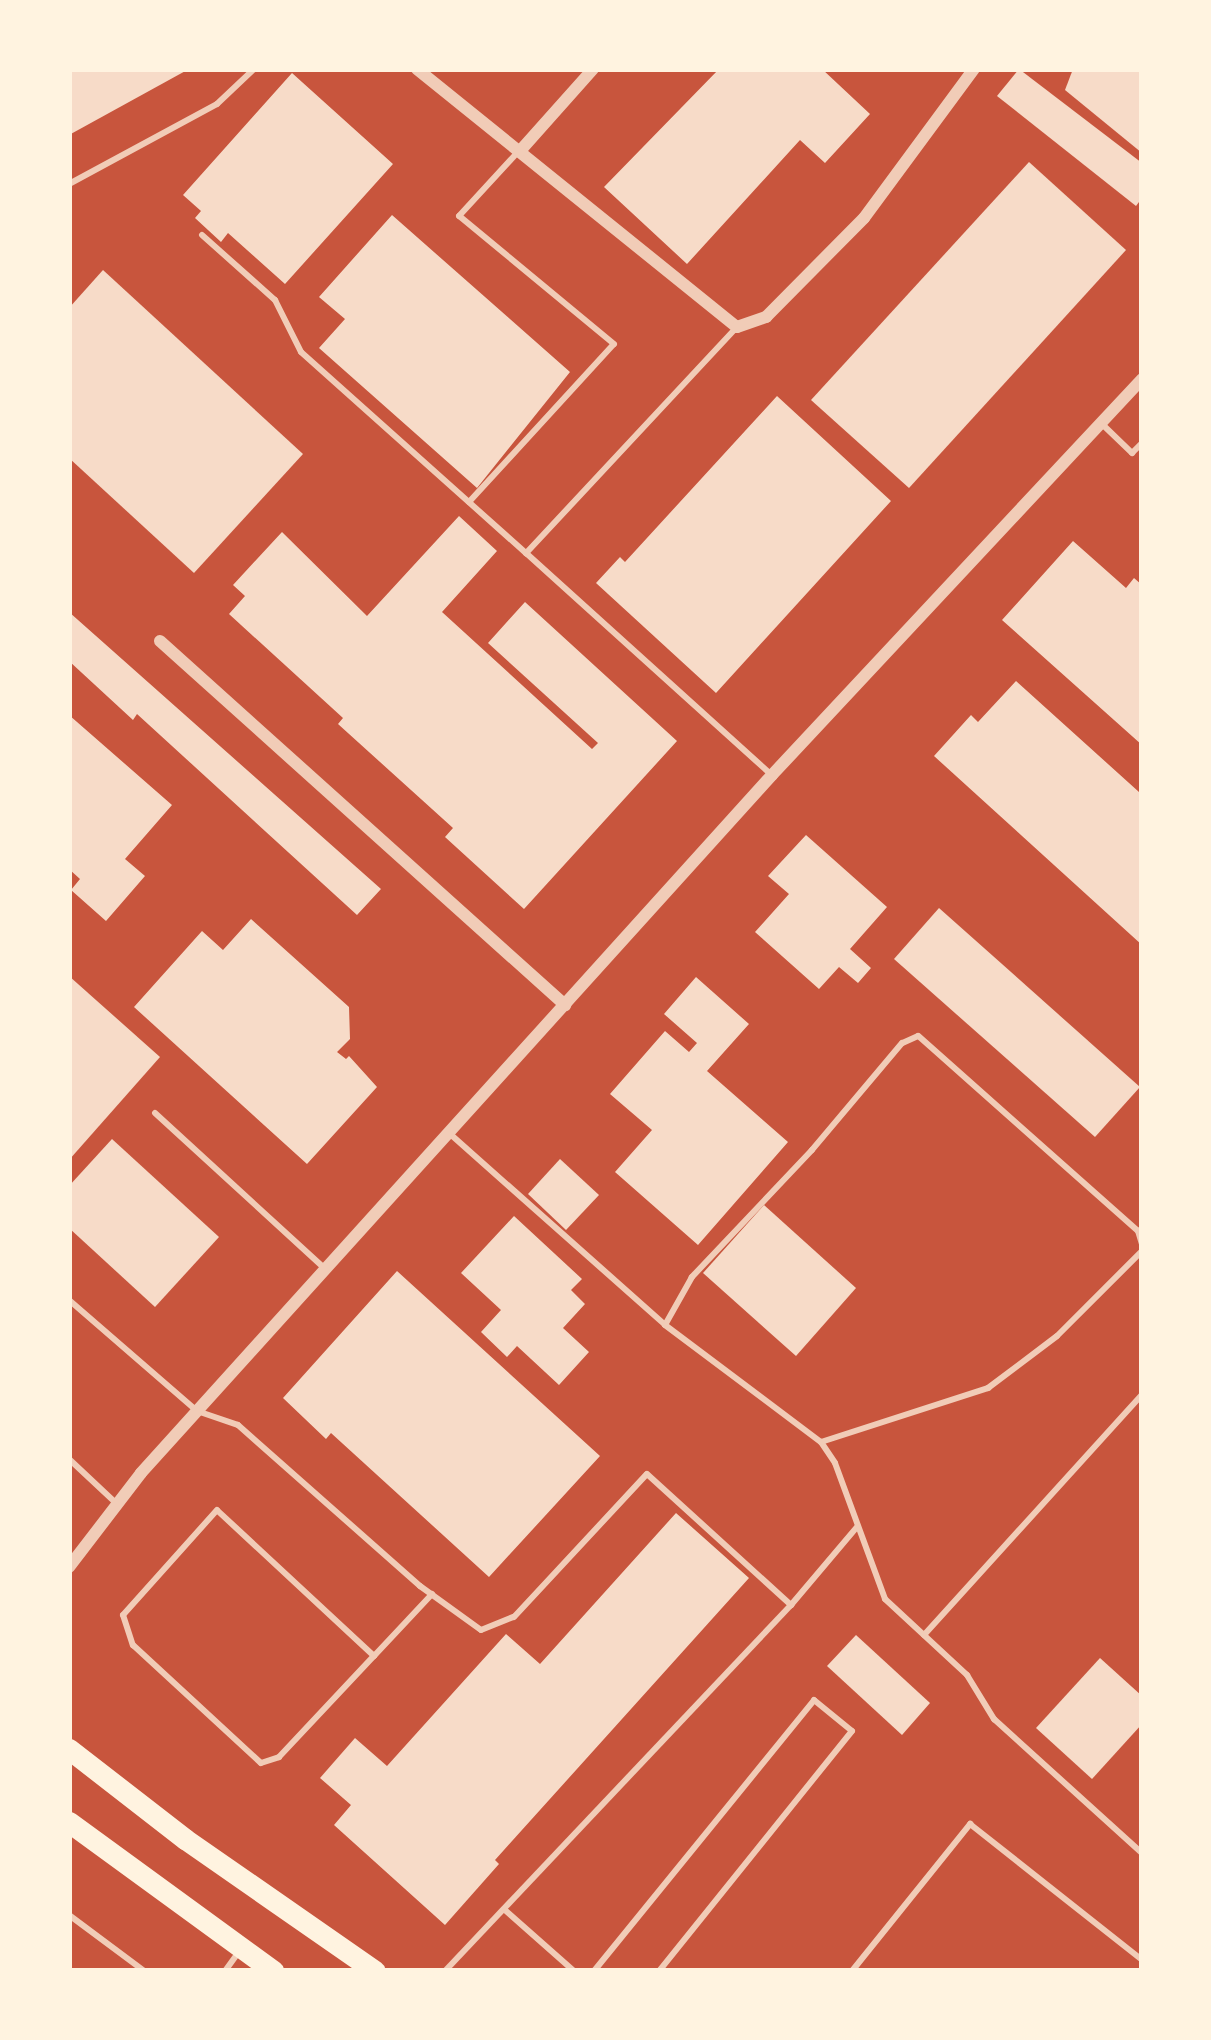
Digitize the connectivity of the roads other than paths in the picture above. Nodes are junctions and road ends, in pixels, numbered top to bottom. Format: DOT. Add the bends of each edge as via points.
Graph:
graph roads {
  1 [pos="254,69"];
  2 [pos="417,69"];
  3 [pos="593,69"];
  4 [pos="974,69"];
  5 [pos="520,151"];
  6 [pos="69,184"];
  7 [pos="202,236"];
  8 [pos="737,326"];
  9 [pos="1142,379"];
  10 [pos="1101,423"];
  11 [pos="1142,443"];
  12 [pos="469,502"];
  13 [pos="526,553"];
  14 [pos="160,641"];
  15 [pos="772,775"];
  16 [pos="565,1005"];
  17 [pos="155,1113"];
  18 [pos="449,1133"];
  19 [pos="1142,1248"];
  20 [pos="326,1269"];
  21 [pos="69,1300"];
  22 [pos="665,1325"];
  23 [pos="1142,1395"];
  24 [pos="197,1411"];
  25 [pos="821,1442"];
  26 [pos="69,1460"];
  27 [pos="117,1504"];
  28 [pos="858,1526"];
  29 [pos="69,1567"];
  30 [pos="432,1594"];
  31 [pos="791,1605"];
  32 [pos="924,1635"];
  33 [pos="374,1656"];
  34 [pos="69,1749"];
  35 [pos="69,1822"];
  36 [pos="1142,1853"];
  37 [pos="504,1909"];
  38 [pos="69,1915"];
  39 [pos="241,1949"];
  40 [pos="1142,1960"];
  41 [pos="144,1971"];
  42 [pos="225,1971"];
  43 [pos="273,1971"];
  44 [pos="375,1971"];
  45 [pos="446,1971"];
  46 [pos="574,1971"];
  47 [pos="594,1971"];
  48 [pos="659,1971"];
  49 [pos="852,1971"];
  1 -- 6 [label="lane" via="217,104"];
  2 -- 5 [label="street"];
  3 -- 5 [label="street"];
  4 -- 8 [label="street" via="865,218 766,317"];
  5 -- 8 [label="street"];
  5 -- 12 [label="lane" via="459,216 614,344"];
  7 -- 12 [label="lane" via="275,300 302,352"];
  8 -- 13 [label="lane"];
  9 -- 10 [label="street"];
  10 -- 11 [label="lane" via="1132,453"];
  10 -- 15 [label="street"];
  12 -- 13 [label="lane"];
  13 -- 15 [label="lane"];
  14 -- 16 [label="street"];
  15 -- 16 [label="street"];
  16 -- 18 [label="street"];
  17 -- 20 [label="lane"];
  18 -- 20 [label="street"];
  18 -- 22 [label="lane"];
  19 -- 22 [label="lane" via="1138,1231 918,1036 902,1043 692,1276"];
  19 -- 25 [label="lane" via="1057,1336 988,1388"];
  20 -- 24 [label="street"];
  21 -- 24 [label="lane"];
  22 -- 25 [label="lane"];
  23 -- 32 [label="lane"];
  24 -- 27 [label="street"];
  24 -- 30 [label="lane" via="238,1425"];
  25 -- 28 [label="lane"];
  26 -- 27 [label="lane"];
  27 -- 29 [label="street"];
  28 -- 31 [label="lane"];
  28 -- 32 [label="lane" via="885,1600"];
  30 -- 31 [label="lane" via="482,1630 514,1617 647,1474"];
  30 -- 33 [label="lane"];
  31 -- 37 [label="lane"];
  32 -- 36 [label="lane" via="967,1675 994,1719"];
  33 -- 33 [label="lane" via="279,1757 261,1763 133,1645 123,1615 217,1510"];
  34 -- 44 [label="highway"];
  35 -- 39 [label="highway"];
  37 -- 45 [label="lane"];
  37 -- 46 [label="lane"];
  38 -- 41 [label="lane"];
  39 -- 42 [label="lane"];
  39 -- 43 [label="highway"];
  40 -- 49 [label="lane" via="970,1824"];
  47 -- 48 [label="lane" via="814,1700 852,1731"];
}
